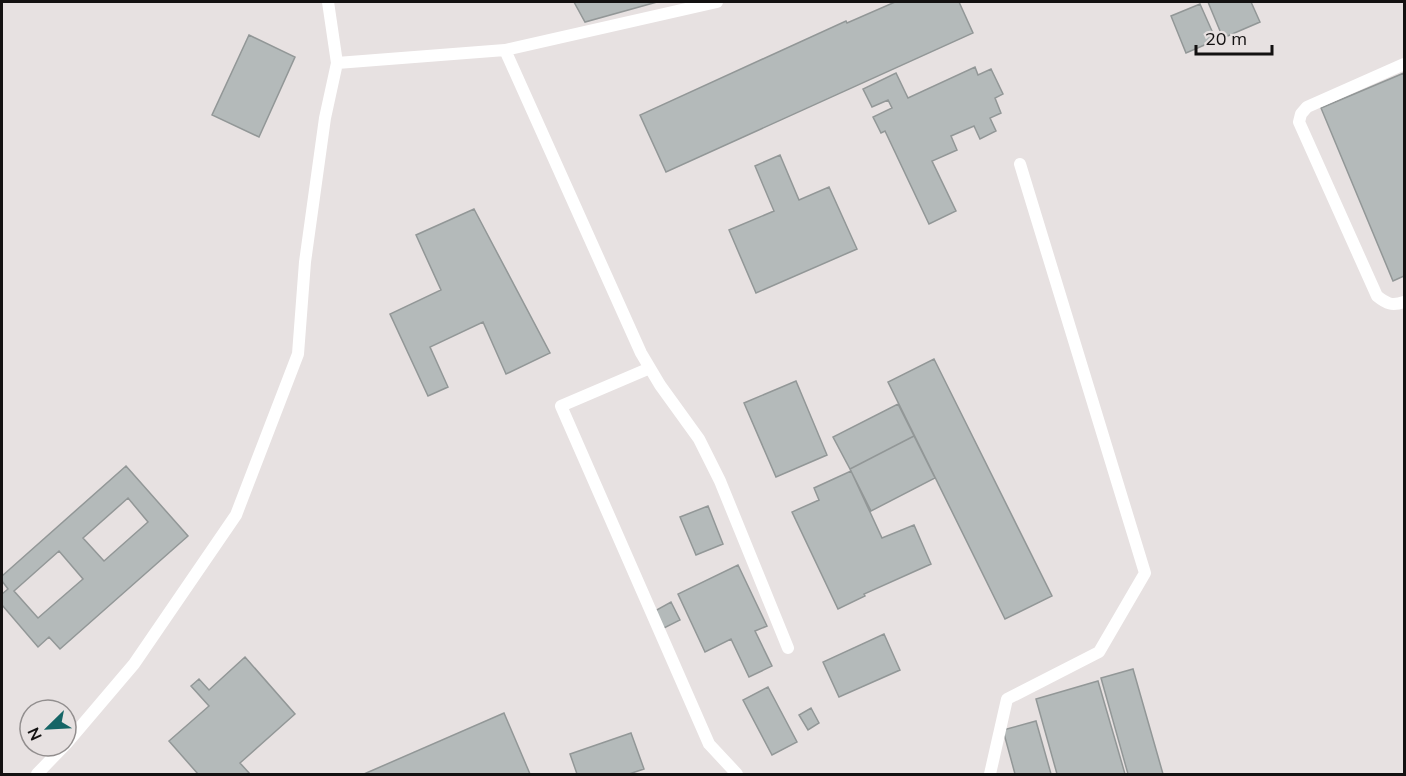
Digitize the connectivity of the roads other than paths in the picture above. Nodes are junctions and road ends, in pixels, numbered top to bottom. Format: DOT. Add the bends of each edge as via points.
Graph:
graph roads {
  1 [pos="328,2"];
  2 [pos="717,2"];
  3 [pos="505,50"];
  4 [pos="337,63"];
  5 [pos="1404,64"];
  6 [pos="1020,164"];
  7 [pos="1404,302"];
  8 [pos="650,368"];
  9 [pos="788,648"];
  10 [pos="78,730"];
  11 [pos="52,758"];
  12 [pos="37,774"];
  13 [pos="737,774"];
  14 [pos="990,774"];
  1 -- 4 [label="lane"];
  2 -- 3 [label="lane"];
  3 -- 4 [label="lane"];
  3 -- 8 [label="lane"];
  4 -- 10 [label="lane" via="325,118 307,252 298,354 236,515 134,664"];
  5 -- 7 [label="lane" via="1307,107 1299,122 1377,296 1386,304"];
  6 -- 14 [label="lane" via="1145,573 1099,652 1007,699"];
  8 -- 9 [label="lane" via="699,439 720,481"];
  8 -- 13 [label="lane" via="561,406 709,744"];
  11 -- 12 [label="lane"];
}
